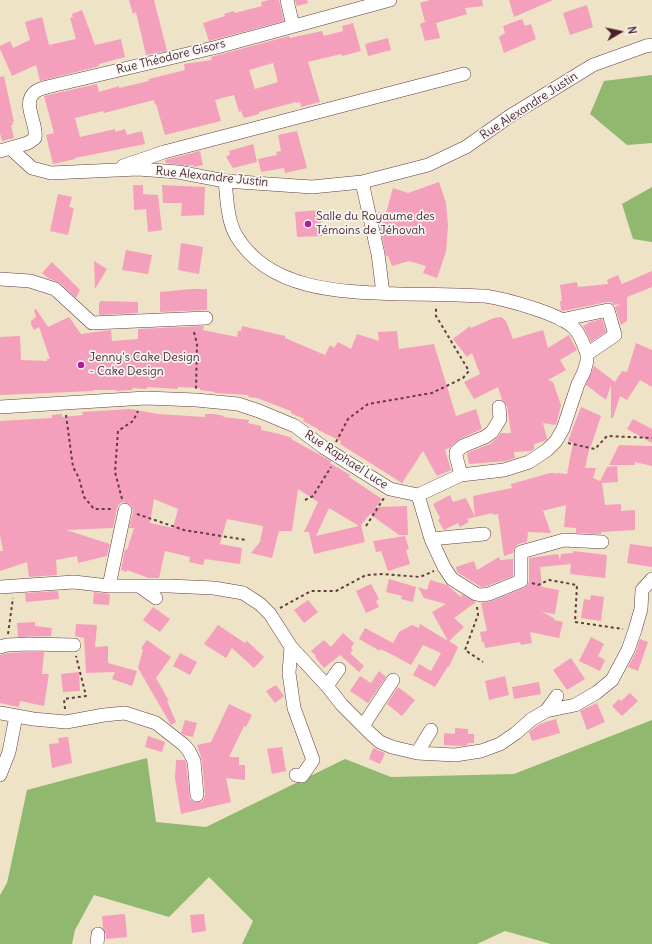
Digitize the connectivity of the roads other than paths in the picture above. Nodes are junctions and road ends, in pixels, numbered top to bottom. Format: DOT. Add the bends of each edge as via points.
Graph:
graph roads {
  1 [pos="287,0"];
  2 [pos="390,0"];
  3 [pos="293,26"];
  4 [pos="652,45"];
  5 [pos="464,74"];
  6 [pos="5,149"];
  7 [pos="110,170"];
  8 [pos="225,181"];
  9 [pos="362,182"];
  10 [pos="0,279"];
  11 [pos="384,293"];
  12 [pos="206,318"];
  13 [pos="561,320"];
  14 [pos="587,354"];
  15 [pos="0,407"];
  16 [pos="499,407"];
  17 [pos="461,475"];
  18 [pos="418,495"];
  19 [pos="125,510"];
  20 [pos="484,534"];
  21 [pos="431,539"];
  22 [pos="602,542"];
  23 [pos="652,579"];
  24 [pos="109,586"];
  25 [pos="139,586"];
  26 [pos="0,587"];
  27 [pos="156,598"];
  28 [pos="74,645"];
  29 [pos="3,646"];
  30 [pos="291,647"];
  31 [pos="339,669"];
  32 [pos="393,680"];
  33 [pos="327,686"];
  34 [pos="557,696"];
  35 [pos="0,712"];
  36 [pos="546,712"];
  37 [pos="16,716"];
  38 [pos="362,726"];
  39 [pos="431,730"];
  40 [pos="417,753"];
  41 [pos="0,775"];
  42 [pos="296,775"];
  43 [pos="197,795"];
  1 -- 3 [label="street"];
  2 -- 3 [label="street, Rue Théodore Gisors"];
  3 -- 6 [label="street, Rue Théodore Gisors" via="34,92 29,109 35,138 28,143"];
  4 -- 9 [label="street, Rue Alexandre Justin" via="593,65 510,116 466,147 428,165"];
  5 -- 7 [label="street" via="164,152"];
  6 -- 7 [label="street, Rue Alexandre Justin" via="32,168 51,173"];
  7 -- 8 [label="street, Rue Alexandre Justin" via="178,172"];
  8 -- 9 [label="street, Rue Alexandre Justin" via="312,187"];
  8 -- 11 [label="street" via="236,235 249,254 261,264 296,281 336,291"];
  9 -- 11 [label="street"];
  10 -- 12 [label="street" via="30,281 55,289 92,323"];
  11 -- 13 [label="street" via="502,298"];
  13 -- 14 [label="street" via="574,328 582,339"];
  13 -- 14 [label="street" via="608,310 615,335"];
  14 -- 17 [label="street" via="584,372 563,429 547,450 529,462 504,470"];
  15 -- 18 [label="street, Rue Raphael Luce" via="146,398 238,404 295,426 390,489"];
  16 -- 17 [label="street" via="500,419 492,432 456,452"];
  17 -- 18 [label="street"];
  18 -- 21 [label="street"];
  19 -- 24 [label="street"];
  20 -- 21 [label="street"];
  21 -- 22 [label="street" via="452,578 476,594 489,594 521,581 521,552 564,540"];
  23 -- 36 [label="street" via="642,590 641,609 635,630 612,680 575,705"];
  24 -- 25 [label="street"];
  24 -- 26 [label="street" via="74,582"];
  25 -- 27 [label="street"];
  25 -- 30 [label="street" via="214,588 235,590 250,596 270,614"];
  28 -- 29 [label="street"];
  30 -- 33 [label="street"];
  30 -- 42 [label="street" via="289,673 294,708 313,760 302,776"];
  31 -- 33 [label="street"];
  32 -- 38 [label="street"];
  33 -- 38 [label="street"];
  34 -- 36 [label="street"];
  35 -- 37 [label="street"];
  36 -- 40 [label="street" via="532,718 500,744 481,751 455,755"];
  37 -- 41 [label="street" via="9,752"];
  37 -- 43 [label="street" via="66,722 125,713 156,723 189,751 194,761"];
  38 -- 40 [label="street" via="380,742"];
  39 -- 40 [label="street"];
}
